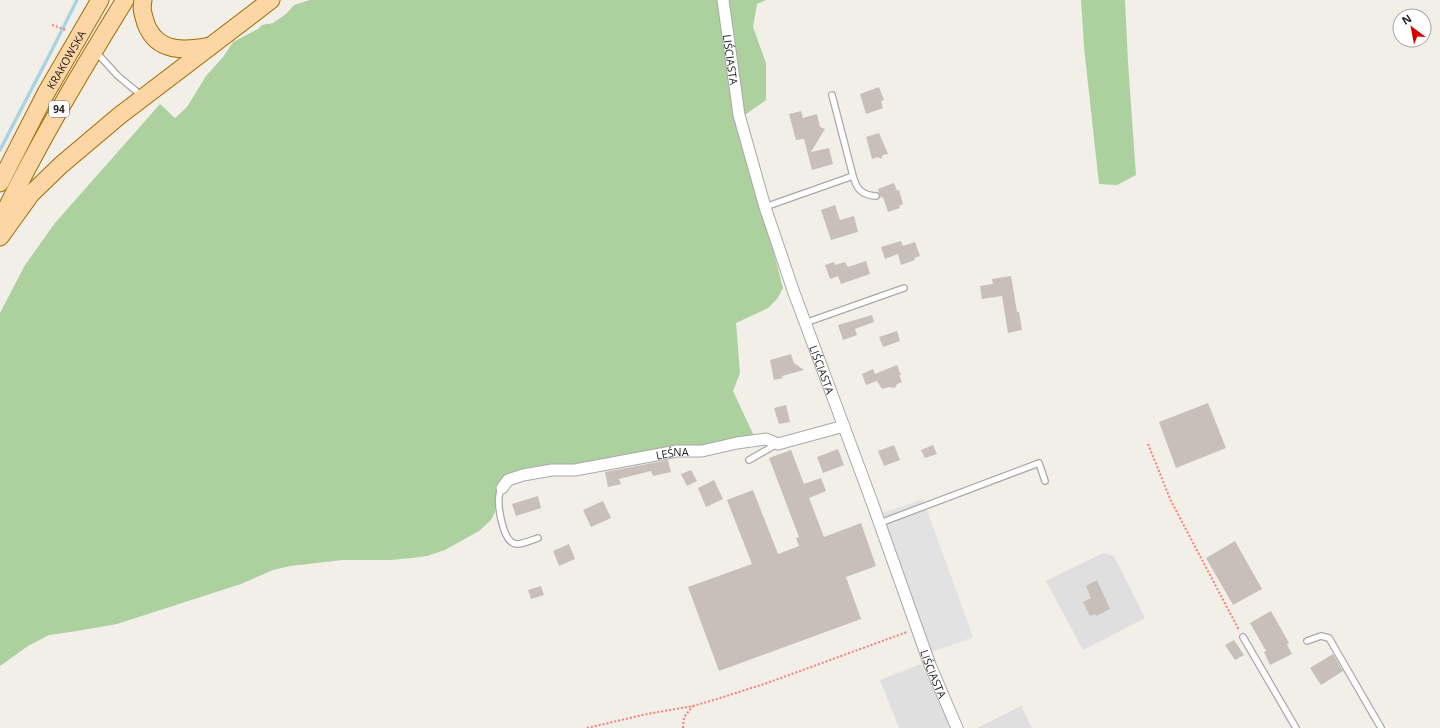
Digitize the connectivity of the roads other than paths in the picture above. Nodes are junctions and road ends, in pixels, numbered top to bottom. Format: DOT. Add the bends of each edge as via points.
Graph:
graph roads {
  1 [pos="100,0"];
  2 [pos="125,0"];
  3 [pos="143,0"];
  4 [pos="271,0"];
  5 [pos="723,0"];
  6 [pos="212,45"];
  7 [pos="94,50"];
  8 [pos="832,95"];
  9 [pos="144,98"];
  10 [pos="853,176"];
  11 [pos="0,183"];
  12 [pos="876,196"];
  13 [pos="765,208"];
  14 [pos="0,222"];
  15 [pos="0,237"];
  16 [pos="904,288"];
  17 [pos="805,323"];
  18 [pos="844,426"];
  19 [pos="778,444"];
  20 [pos="748,460"];
  21 [pos="1046,481"];
  22 [pos="502,488"];
  23 [pos="880,523"];
  24 [pos="538,538"];
  25 [pos="1243,637"];
  26 [pos="1308,641"];
  27 [pos="957,728"];
  28 [pos="1296,728"];
  29 [pos="1381,728"];
  1 -- 11 [label="main road, KRAKOWSKA / 94" via="46,93"];
  2 -- 7 [label="main road, 94"];
  3 -- 6 [label="main road" via="141,9 156,40 178,50 192,50"];
  4 -- 6 [label="main road"];
  5 -- 13 [label="street, LIŚCIASTA" via="739,115"];
  6 -- 9 [label="main road"];
  7 -- 9 [label="lane" via="118,76"];
  7 -- 14 [label="main road, 94" via="44,135"];
  8 -- 10 [label="lane"];
  9 -- 15 [label="main road" via="61,165 31,194"];
  10 -- 12 [label="lane" via="856,186 867,195"];
  10 -- 13 [label="lane"];
  13 -- 17 [label="street, LIŚCIASTA"];
  16 -- 17 [label="lane"];
  17 -- 18 [label="street, LIŚCIASTA"];
  18 -- 19 [label="street, LEŚNA"];
  18 -- 23 [label="street, LIŚCIASTA"];
  19 -- 20 [label="lane"];
  19 -- 22 [label="street, LEŚNA" via="766,439 702,451 677,451 575,470 552,470 508,480"];
  21 -- 23 [label="lane" via="1039,463"];
  22 -- 24 [label="lane" via="499,504 508,538 517,544"];
  23 -- 27 [label="street, LIŚCIASTA" via="930,665"];
  25 -- 28 [label="lane"];
  26 -- 29 [label="lane" via="1320,636 1330,638"];
}
